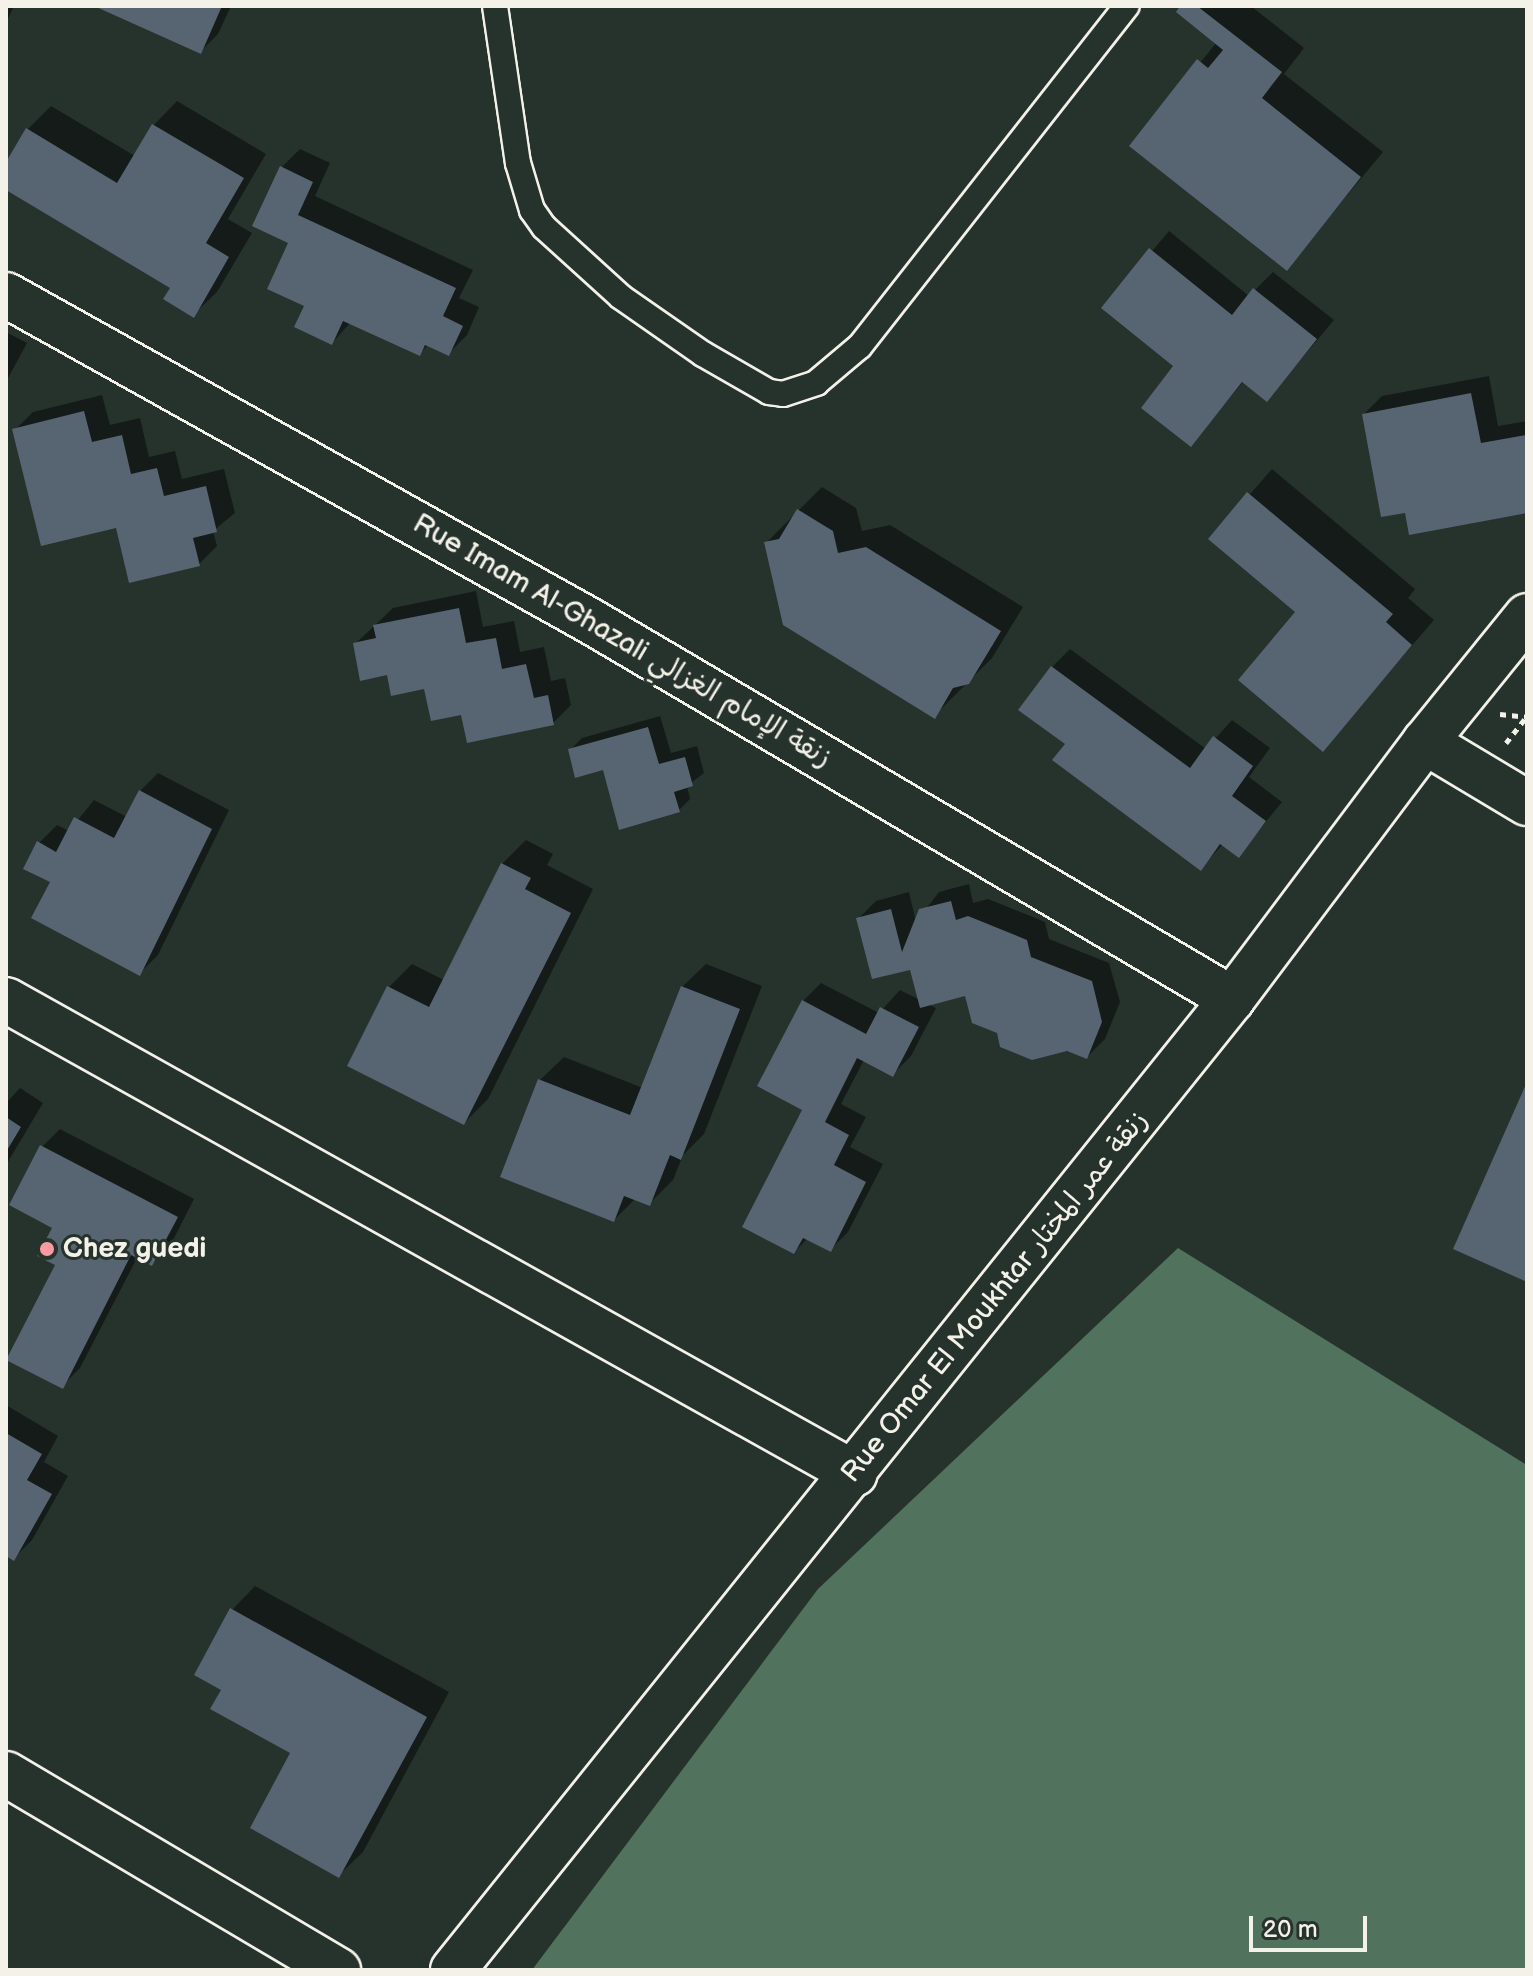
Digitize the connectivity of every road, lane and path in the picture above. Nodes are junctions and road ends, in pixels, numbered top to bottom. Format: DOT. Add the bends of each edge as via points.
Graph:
graph roads {
  1 [pos="495,6"];
  2 [pos="1127,6"];
  3 [pos="6,295"];
  4 [pos="1527,616"];
  5 [pos="1425,742"];
  6 [pos="1527,803"];
  7 [pos="1232,999"];
  8 [pos="6,1000"];
  9 [pos="855,1474"];
  10 [pos="6,1774"];
  11 [pos="338,1970"];
  12 [pos="453,1970"];
  1 -- 2 [label="lane" via="518,163 532,210 544,227 621,297 769,392 783,394 816,383 860,346"];
  3 -- 7 [label="street, Rue Imam Al-Ghazali زنقة الإمام الغزالي" via="592,622"];
  4 -- 5 [label="street, Rue Omar El Moukhtar زنقة عمر المختار"];
  5 -- 6 [label="street"];
  5 -- 7 [label="street, Rue Omar El Moukhtar زنقة عمر المختار"];
  7 -- 9 [label="street, Rue Omar El Moukhtar زنقة عمر المختار"];
  8 -- 9 [label="street"];
  9 -- 12 [label="street, Rue Omar El Moukhtar زنقة عمر المختار"];
  10 -- 11 [label="street"];
}
